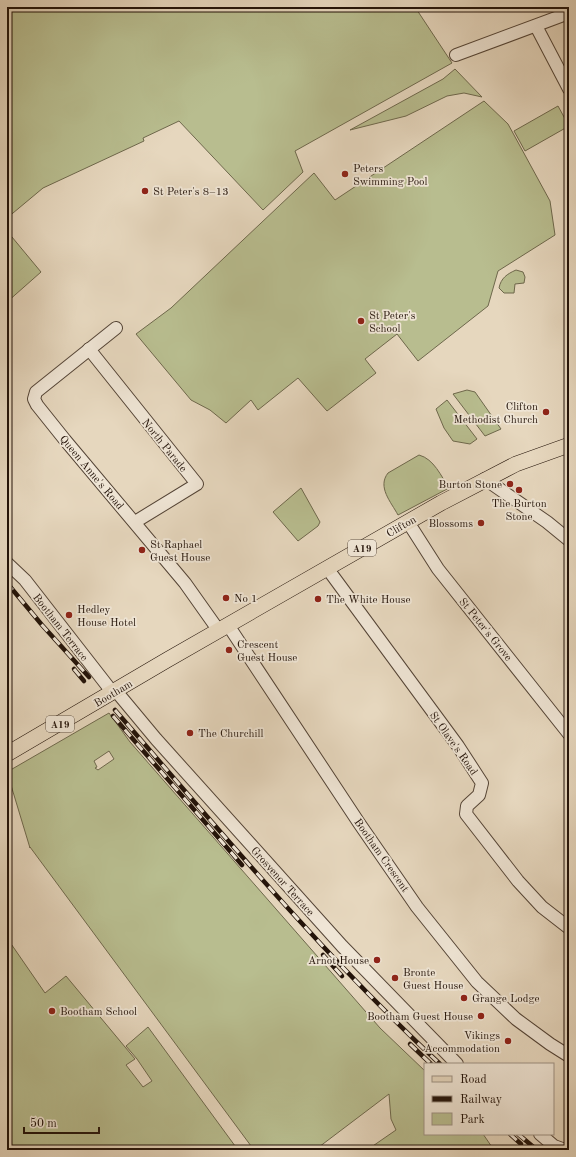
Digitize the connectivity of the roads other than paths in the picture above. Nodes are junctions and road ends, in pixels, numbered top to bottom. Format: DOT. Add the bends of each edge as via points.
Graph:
graph roads {
  1 [pos="569,13"];
  2 [pos="536,26"];
  3 [pos="456,55"];
  4 [pos="569,89"];
  5 [pos="116,328"];
  6 [pos="89,349"];
  7 [pos="569,445"];
  8 [pos="486,479"];
  9 [pos="136,522"];
  10 [pos="408,522"];
  11 [pos="569,540"];
  12 [pos="7,563"];
  13 [pos="328,568"];
  14 [pos="224,628"];
  15 [pos="114,692"];
  16 [pos="569,734"];
  17 [pos="7,754"];
  18 [pos="569,928"];
  19 [pos="569,1056"];
  20 [pos="456,1063"];
  21 [pos="541,1135"];
  22 [pos="565,1150"];
  1 -- 2 [label="street"];
  2 -- 3 [label="street"];
  2 -- 4 [label="street"];
  5 -- 6 [label="street, Queen Anne's Road"];
  6 -- 9 [label="street, Queen Anne's Road" via="36,392 34,399 65,440"];
  6 -- 9 [label="street, North Parade" via="197,484"];
  7 -- 8 [label="main road, Clifton / A19" via="516,464"];
  8 -- 10 [label="main road, Clifton / A19"];
  8 -- 11 [label="street"];
  9 -- 14 [label="street, Queen Anne's Road"];
  10 -- 13 [label="main road, Clifton / A19"];
  10 -- 16 [label="street, St Peter's Grove" via="438,569"];
  12 -- 15 [label="street, Bootham Terrace" via="25,580"];
  13 -- 14 [label="main road, Clifton / A19"];
  13 -- 18 [label="street, St Olave's Road" via="458,746 482,783 479,795 467,806 466,814 518,881 542,907"];
  14 -- 15 [label="main road, Bootham / A19"];
  14 -- 19 [label="street, Bootham Crescent" via="422,912 477,982 516,1019"];
  15 -- 17 [label="main road, Bootham / A19"];
  15 -- 20 [label="street, Grosvenor Terrace" via="342,946"];
  21 -- 22 [label="street" via="554,1146"];
}
